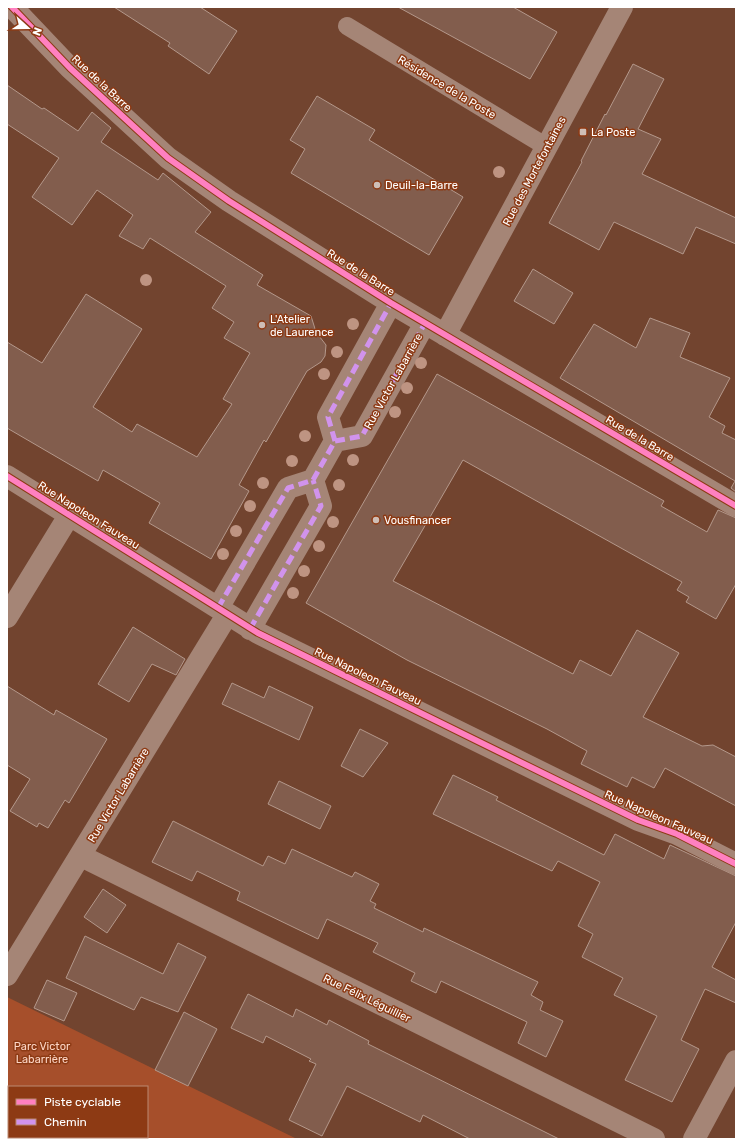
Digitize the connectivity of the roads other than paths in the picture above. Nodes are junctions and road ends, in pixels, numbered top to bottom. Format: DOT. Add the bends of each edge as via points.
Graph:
graph roads {
  1 [pos="12,7"];
  2 [pos="622,7"];
  3 [pos="347,26"];
  4 [pos="547,147"];
  5 [pos="391,303"];
  6 [pos="425,323"];
  7 [pos="445,335"];
  8 [pos="335,441"];
  9 [pos="7,476"];
  10 [pos="313,480"];
  11 [pos="736,506"];
  12 [pos="70,514"];
  13 [pos="223,611"];
  14 [pos="7,617"];
  15 [pos="250,629"];
  16 [pos="81,856"];
  17 [pos="736,864"];
  18 [pos="7,975"];
  19 [pos="736,1061"];
  20 [pos="654,1139"];
  21 [pos="694,1139"];
  1 -- 5 [label="street, Rue de la Barre" via="70,68 168,158 229,201"];
  2 -- 4 [label="street, Rue des Mortefontaines"];
  3 -- 4 [label="lane, Résidence de la Poste"];
  4 -- 7 [label="street, Rue des Mortefontaines"];
  5 -- 6 [label="street, Rue de la Barre"];
  5 -- 8 [label="street" via="328,417"];
  6 -- 7 [label="street, Rue de la Barre"];
  6 -- 8 [label="street, Rue Victor Labarrière" via="362,436"];
  7 -- 11 [label="street, Rue de la Barre"];
  8 -- 10 [label="street"];
  9 -- 12 [label="street, Rue Napoleon Fauveau"];
  10 -- 13 [label="street, Rue Victor Labarrière" via="288,488"];
  10 -- 15 [label="street" via="321,506"];
  12 -- 13 [label="street, Rue Napoleon Fauveau"];
  12 -- 14 [label="street"];
  13 -- 15 [label="street, Rue Napoleon Fauveau"];
  13 -- 16 [label="street, Rue Victor Labarrière"];
  15 -- 17 [label="street, Rue Napoleon Fauveau" via="638,820 678,834"];
  16 -- 18 [label="street, Rue Victor Labarrière"];
  16 -- 20 [label="street, Rue Félix Léguillier"];
  19 -- 21 [label="street"];
}
